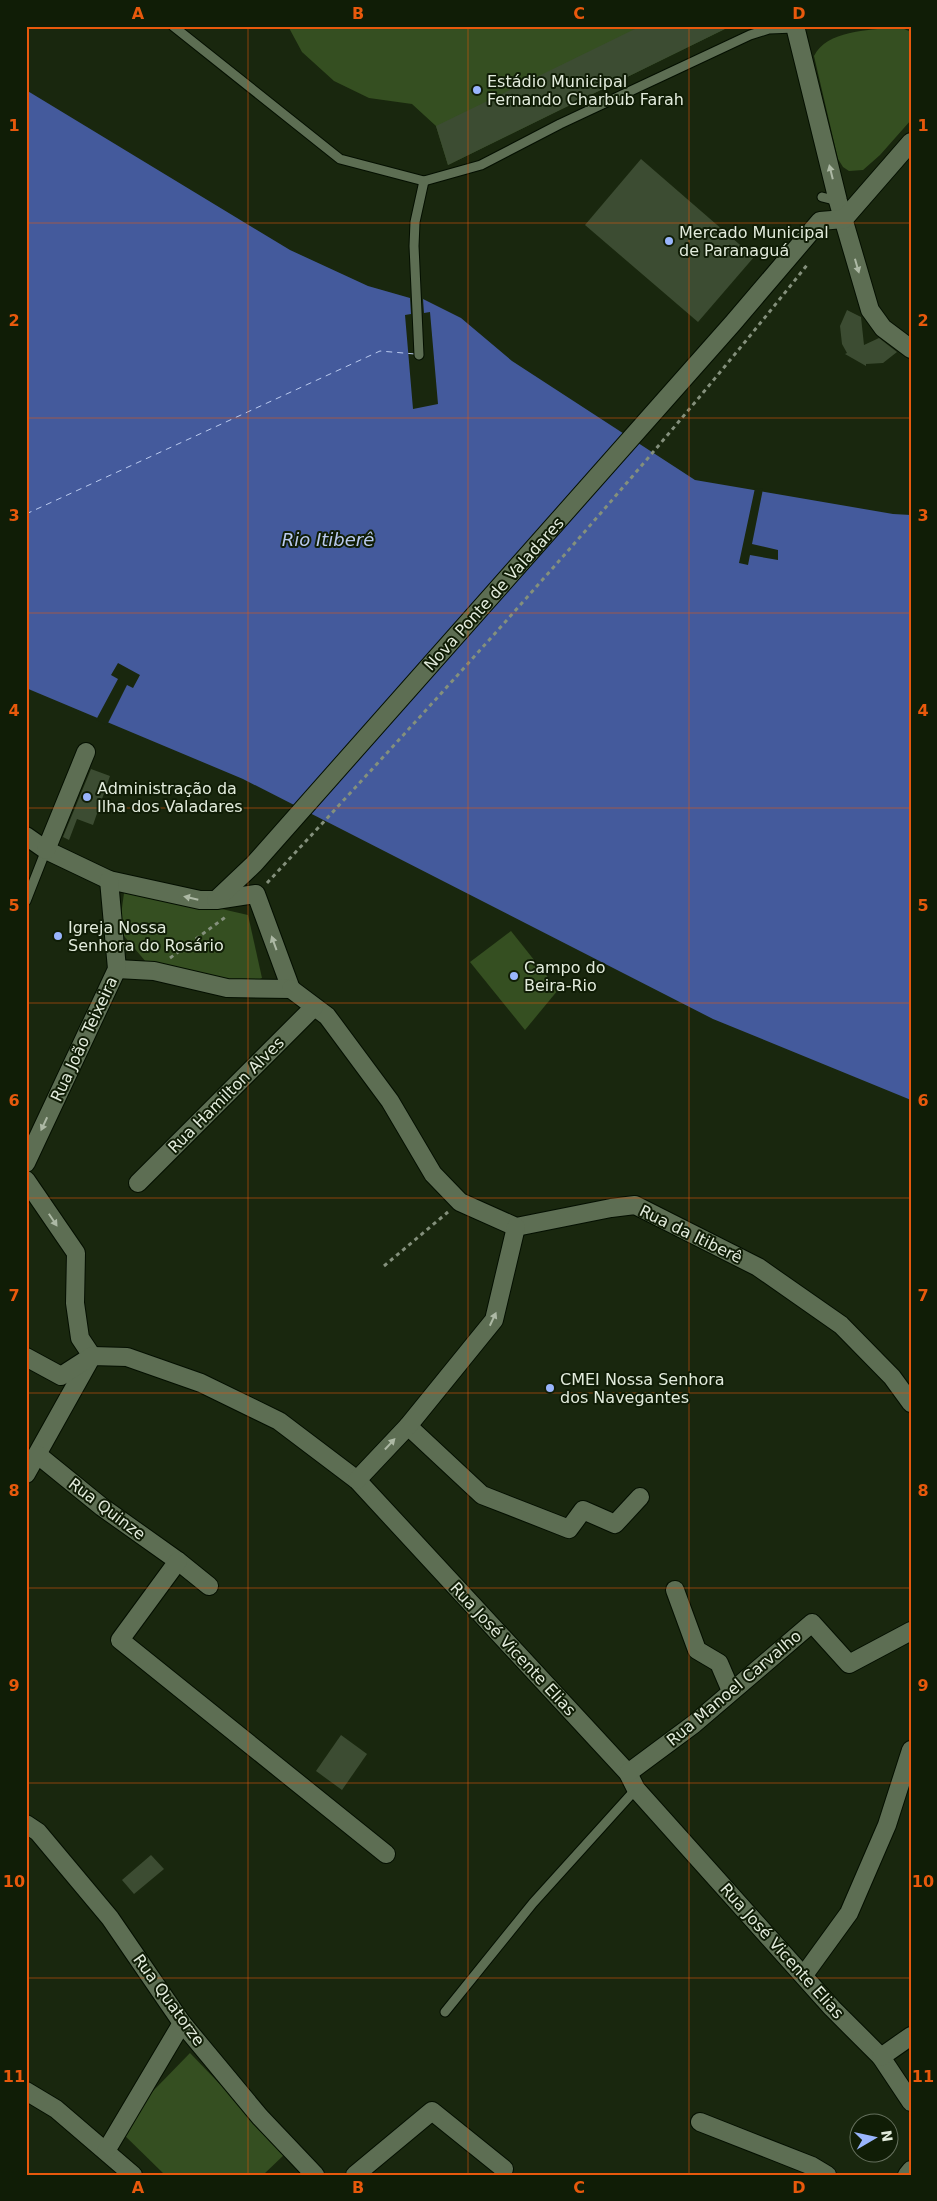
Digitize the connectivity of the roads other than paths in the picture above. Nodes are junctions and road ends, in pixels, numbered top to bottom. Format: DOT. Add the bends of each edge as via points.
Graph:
graph roads {
  1 [pos="172,26"];
  2 [pos="795,27"];
  3 [pos="911,142"];
  4 [pos="424,181"];
  5 [pos="844,219"];
  6 [pos="911,350"];
  7 [pos="419,354"];
  8 [pos="86,752"];
  9 [pos="26,836"];
  10 [pos="46,850"];
  11 [pos="109,880"];
  12 [pos="26,900"];
  13 [pos="216,900"];
  14 [pos="117,969"];
  15 [pos="291,989"];
  16 [pos="314,1007"];
  17 [pos="26,1163"];
  18 [pos="26,1180"];
  19 [pos="138,1183"];
  20 [pos="516,1227"];
  21 [pos="92,1356"];
  22 [pos="26,1357"];
  23 [pos="911,1403"];
  24 [pos="408,1426"];
  25 [pos="38,1455"];
  26 [pos="26,1474"];
  27 [pos="357,1480"];
  28 [pos="640,1497"];
  29 [pos="178,1560"];
  30 [pos="209,1586"];
  31 [pos="675,1590"];
  32 [pos="911,1631"];
  33 [pos="731,1692"];
  34 [pos="911,1750"];
  35 [pos="628,1774"];
  36 [pos="636,1789"];
  37 [pos="26,1824"];
  38 [pos="386,1854"];
  39 [pos="804,1975"];
  40 [pos="445,2012"];
  41 [pos="182,2023"];
  42 [pos="911,2036"];
  43 [pos="881,2056"];
  44 [pos="26,2091"];
  45 [pos="911,2102"];
  46 [pos="700,2122"];
  47 [pos="106,2151"];
  48 [pos="504,2169"];
  49 [pos="911,2170"];
  50 [pos="134,2175"];
  51 [pos="315,2175"];
  52 [pos="354,2175"];
  53 [pos="827,2175"];
  54 [pos="907,2175"];
  1 -- 4 [label="lane" via="340,159"];
  2 -- 4 [label="lane" via="769,29 750,35 560,124 481,165"];
  5 -- 2 [label="street, one-way" via="830,199"];
  3 -- 5 [label="street"];
  4 -- 7 [label="lane" via="415,222 414,246"];
  5 -- 6 [label="street, one-way" via="870,310 883,328"];
  5 -- 13 [label="street, Nova Ponte de Valadares" via="820,221 254,864"];
  8 -- 10 [label="street"];
  9 -- 10 [label="street"];
  10 -- 11 [label="street"];
  10 -- 12 [label="lane"];
  13 -- 11 [label="street, one-way" via="200,900"];
  11 -- 14 [label="street, Rua João Teixeira"];
  15 -- 13 [label="street, one-way" via="256,894"];
  14 -- 15 [label="street" via="154,971 227,988"];
  14 -- 17 [label="street, Rua João Teixeira, one-way"];
  15 -- 16 [label="street"];
  16 -- 19 [label="street, Rua Hamilton Alves"];
  16 -- 20 [label="street" via="327,1016 390,1101 433,1174 460,1202"];
  18 -- 21 [label="street, one-way" via="76,1253 75,1304 80,1338"];
  20 -- 23 [label="street, Rua da Itiberê" via="635,1205 758,1267 841,1325 892,1377"];
  24 -- 20 [label="street, one-way" via="494,1320"];
  21 -- 22 [label="street" via="62,1376"];
  21 -- 25 [label="street"];
  21 -- 27 [label="street, Rua José Vicente Elias" via="127,1357 201,1383 279,1421"];
  27 -- 24 [label="street, one-way"];
  24 -- 28 [label="street" via="482,1495 569,1529 584,1510 614,1524"];
  25 -- 26 [label="street"];
  25 -- 29 [label="street, Rua Quinze" via="102,1507"];
  27 -- 35 [label="street, Rua José Vicente Elias"];
  29 -- 30 [label="street, Rua Quinze"];
  29 -- 38 [label="street" via="120,1640"];
  31 -- 33 [label="street" via="697,1650 719,1663"];
  32 -- 33 [label="street, Rua Manoel Carvalho" via="849,1664 812,1623"];
  33 -- 35 [label="street, Rua Manoel Carvalho"];
  34 -- 39 [label="street" via="887,1826 849,1913"];
  35 -- 36 [label="street, Rua José Vicente Elias"];
  36 -- 39 [label="street, Rua José Vicente Elias"];
  36 -- 40 [label="lane" via="533,1903"];
  37 -- 41 [label="street, Rua Quatorze" via="38,1832 110,1918"];
  39 -- 43 [label="street, Rua José Vicente Elias"];
  41 -- 47 [label="street"];
  41 -- 51 [label="street, Rua Quatorze" via="260,2117"];
  42 -- 43 [label="street"];
  43 -- 45 [label="street, Rua José Vicente Elias"];
  44 -- 47 [label="street" via="56,2109"];
  46 -- 53 [label="street" via="812,2166"];
  47 -- 50 [label="street"];
  48 -- 52 [label="street" via="432,2111"];
  49 -- 54 [label="street"];
}
